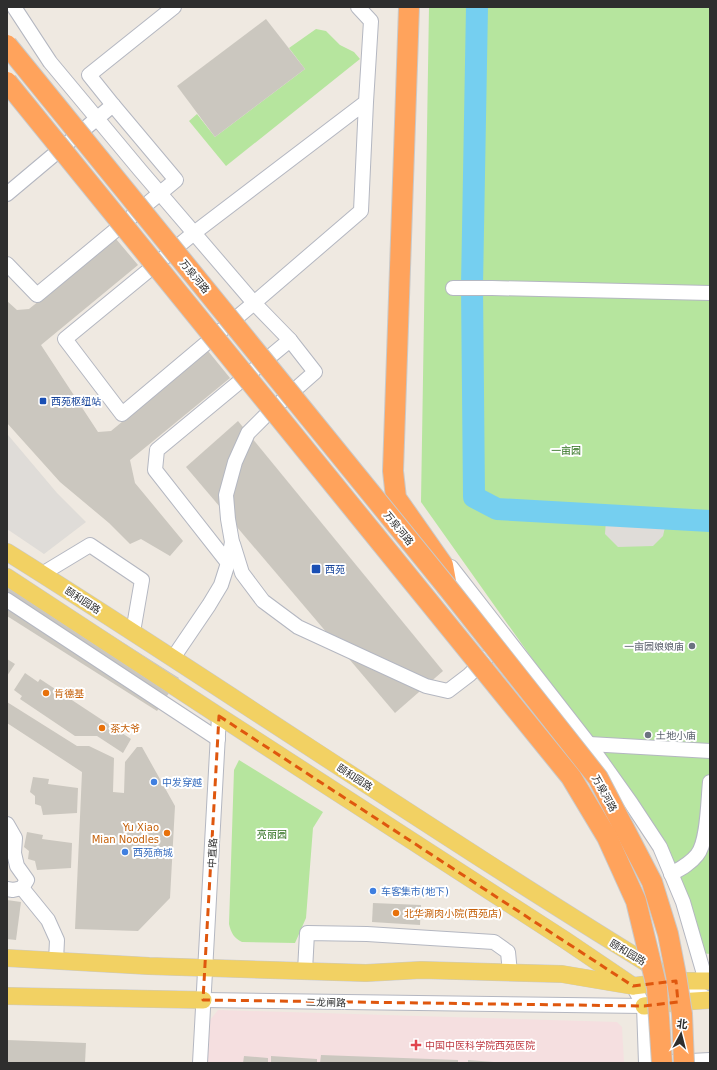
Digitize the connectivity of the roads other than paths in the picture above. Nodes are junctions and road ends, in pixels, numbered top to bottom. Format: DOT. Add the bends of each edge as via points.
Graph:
graph roads {
  1 [pos="14,7"];
  2 [pos="174,7"];
  3 [pos="358,7"];
  4 [pos="409,7"];
  5 [pos="7,45"];
  6 [pos="7,82"];
  7 [pos="366,102"];
  8 [pos="113,105"];
  9 [pos="97,118"];
  10 [pos="7,194"];
  11 [pos="160,194"];
  12 [pos="194,233"];
  13 [pos="7,264"];
  14 [pos="453,288"];
  15 [pos="710,293"];
  16 [pos="254,303"];
  17 [pos="290,340"];
  18 [pos="232,542"];
  19 [pos="7,552"];
  20 [pos="228,563"];
  21 [pos="451,567"];
  22 [pos="42,574"];
  23 [pos="7,577"];
  24 [pos="447,587"];
  25 [pos="7,600"];
  26 [pos="132,632"];
  27 [pos="507,638"];
  28 [pos="174,658"];
  29 [pos="219,716"];
  30 [pos="218,738"];
  31 [pos="589,744"];
  32 [pos="710,751"];
  33 [pos="710,782"];
  34 [pos="7,824"];
  35 [pos="671,874"];
  36 [pos="22,888"];
  37 [pos="7,889"];
  38 [pos="7,958"];
  39 [pos="56,961"];
  40 [pos="206,968"];
  41 [pos="305,971"];
  42 [pos="510,972"];
  43 [pos="676,981"];
  44 [pos="708,981"];
  45 [pos="633,986"];
  46 [pos="7,996"];
  47 [pos="204,1000"];
  48 [pos="710,1000"];
  49 [pos="678,1002"];
  50 [pos="644,1006"];
  51 [pos="710,1060"];
  52 [pos="683,1062"];
  53 [pos="200,1063"];
  54 [pos="646,1063"];
  55 [pos="662,1063"];
  1 -- 9 [label="street" via="50,62"];
  2 -- 8 [label="street" via="89,74"];
  3 -- 7 [label="street" via="371,21"];
  4 -- 24 [label="highway" via="393,471 396,498 443,565"];
  5 -- 24 [label="highway, 万泉河路, bridge"];
  6 -- 55 [label="highway, 万泉河路, bridge" via="571,777 606,837 636,901 657,988"];
  7 -- 12 [label="street"];
  7 -- 16 [label="street" via="361,211"];
  8 -- 9 [label="street"];
  8 -- 11 [label="street" via="176,180"];
  9 -- 10 [label="street"];
  9 -- 11 [label="street"];
  11 -- 12 [label="street"];
  11 -- 13 [label="street" via="37,295"];
  12 -- 16 [label="street"];
  12 -- 16 [label="street" via="66,339 122,414"];
  14 -- 15 [label="street"];
  16 -- 17 [label="street"];
  17 -- 18 [label="street" via="315,372 248,433 234,462 226,495"];
  17 -- 20 [label="street" via="157,450 155,470"];
  18 -- 20 [label="street"];
  18 -- 27 [label="street" via="242,573 264,601 298,627 426,686 448,691 469,675"];
  19 -- 22 [label="main road, 颐和园路"];
  20 -- 28 [label="street" via="221,584"];
  21 -- 27 [label="street"];
  22 -- 26 [label="main road, 颐和园路"];
  22 -- 26 [label="street" via="90,545 142,580"];
  23 -- 29 [label="main road"];
  24 -- 52 [label="highway, 万泉河路, bridge" via="598,778 652,882 668,934 676,975 682,1014"];
  25 -- 30 [label="street"];
  26 -- 28 [label="main road, 颐和园路"];
  27 -- 31 [label="street"];
  28 -- 43 [label="main road, 颐和园路" via="598,934"];
  29 -- 30 [label="street, 中直路"];
  29 -- 45 [label="main road"];
  30 -- 40 [label="street, 中直路"];
  31 -- 32 [label="street"];
  31 -- 35 [label="street" via="660,847"];
  33 -- 35 [label="street" via="702,847 687,865"];
  34 -- 36 [label="street" via="15,838 14,853 17,866 27,880"];
  35 -- 44 [label="street" via="683,902"];
  36 -- 37 [label="street"];
  36 -- 39 [label="street" via="48,920 57,940"];
  38 -- 39 [label="main road"];
  39 -- 40 [label="main road"];
  40 -- 41 [label="main road"];
  40 -- 47 [label="street, 中直路"];
  41 -- 42 [label="main road"];
  41 -- 42 [label="street" via="307,933 494,942 508,952"];
  42 -- 45 [label="main road" via="562,974"];
  43 -- 44 [label="main road"];
  43 -- 45 [label="main road"];
  43 -- 48 [label="street"];
  43 -- 49 [label="street"];
  45 -- 50 [label="street"];
  46 -- 47 [label="main road, 二龙闸路"];
  47 -- 50 [label="street, 二龙闸路"];
  47 -- 53 [label="street"];
  48 -- 49 [label="main road"];
  49 -- 50 [label="main road"];
  49 -- 52 [label="street"];
  50 -- 54 [label="street"];
  51 -- 52 [label="street"];
  52 -- 54 [label="street"];
}
